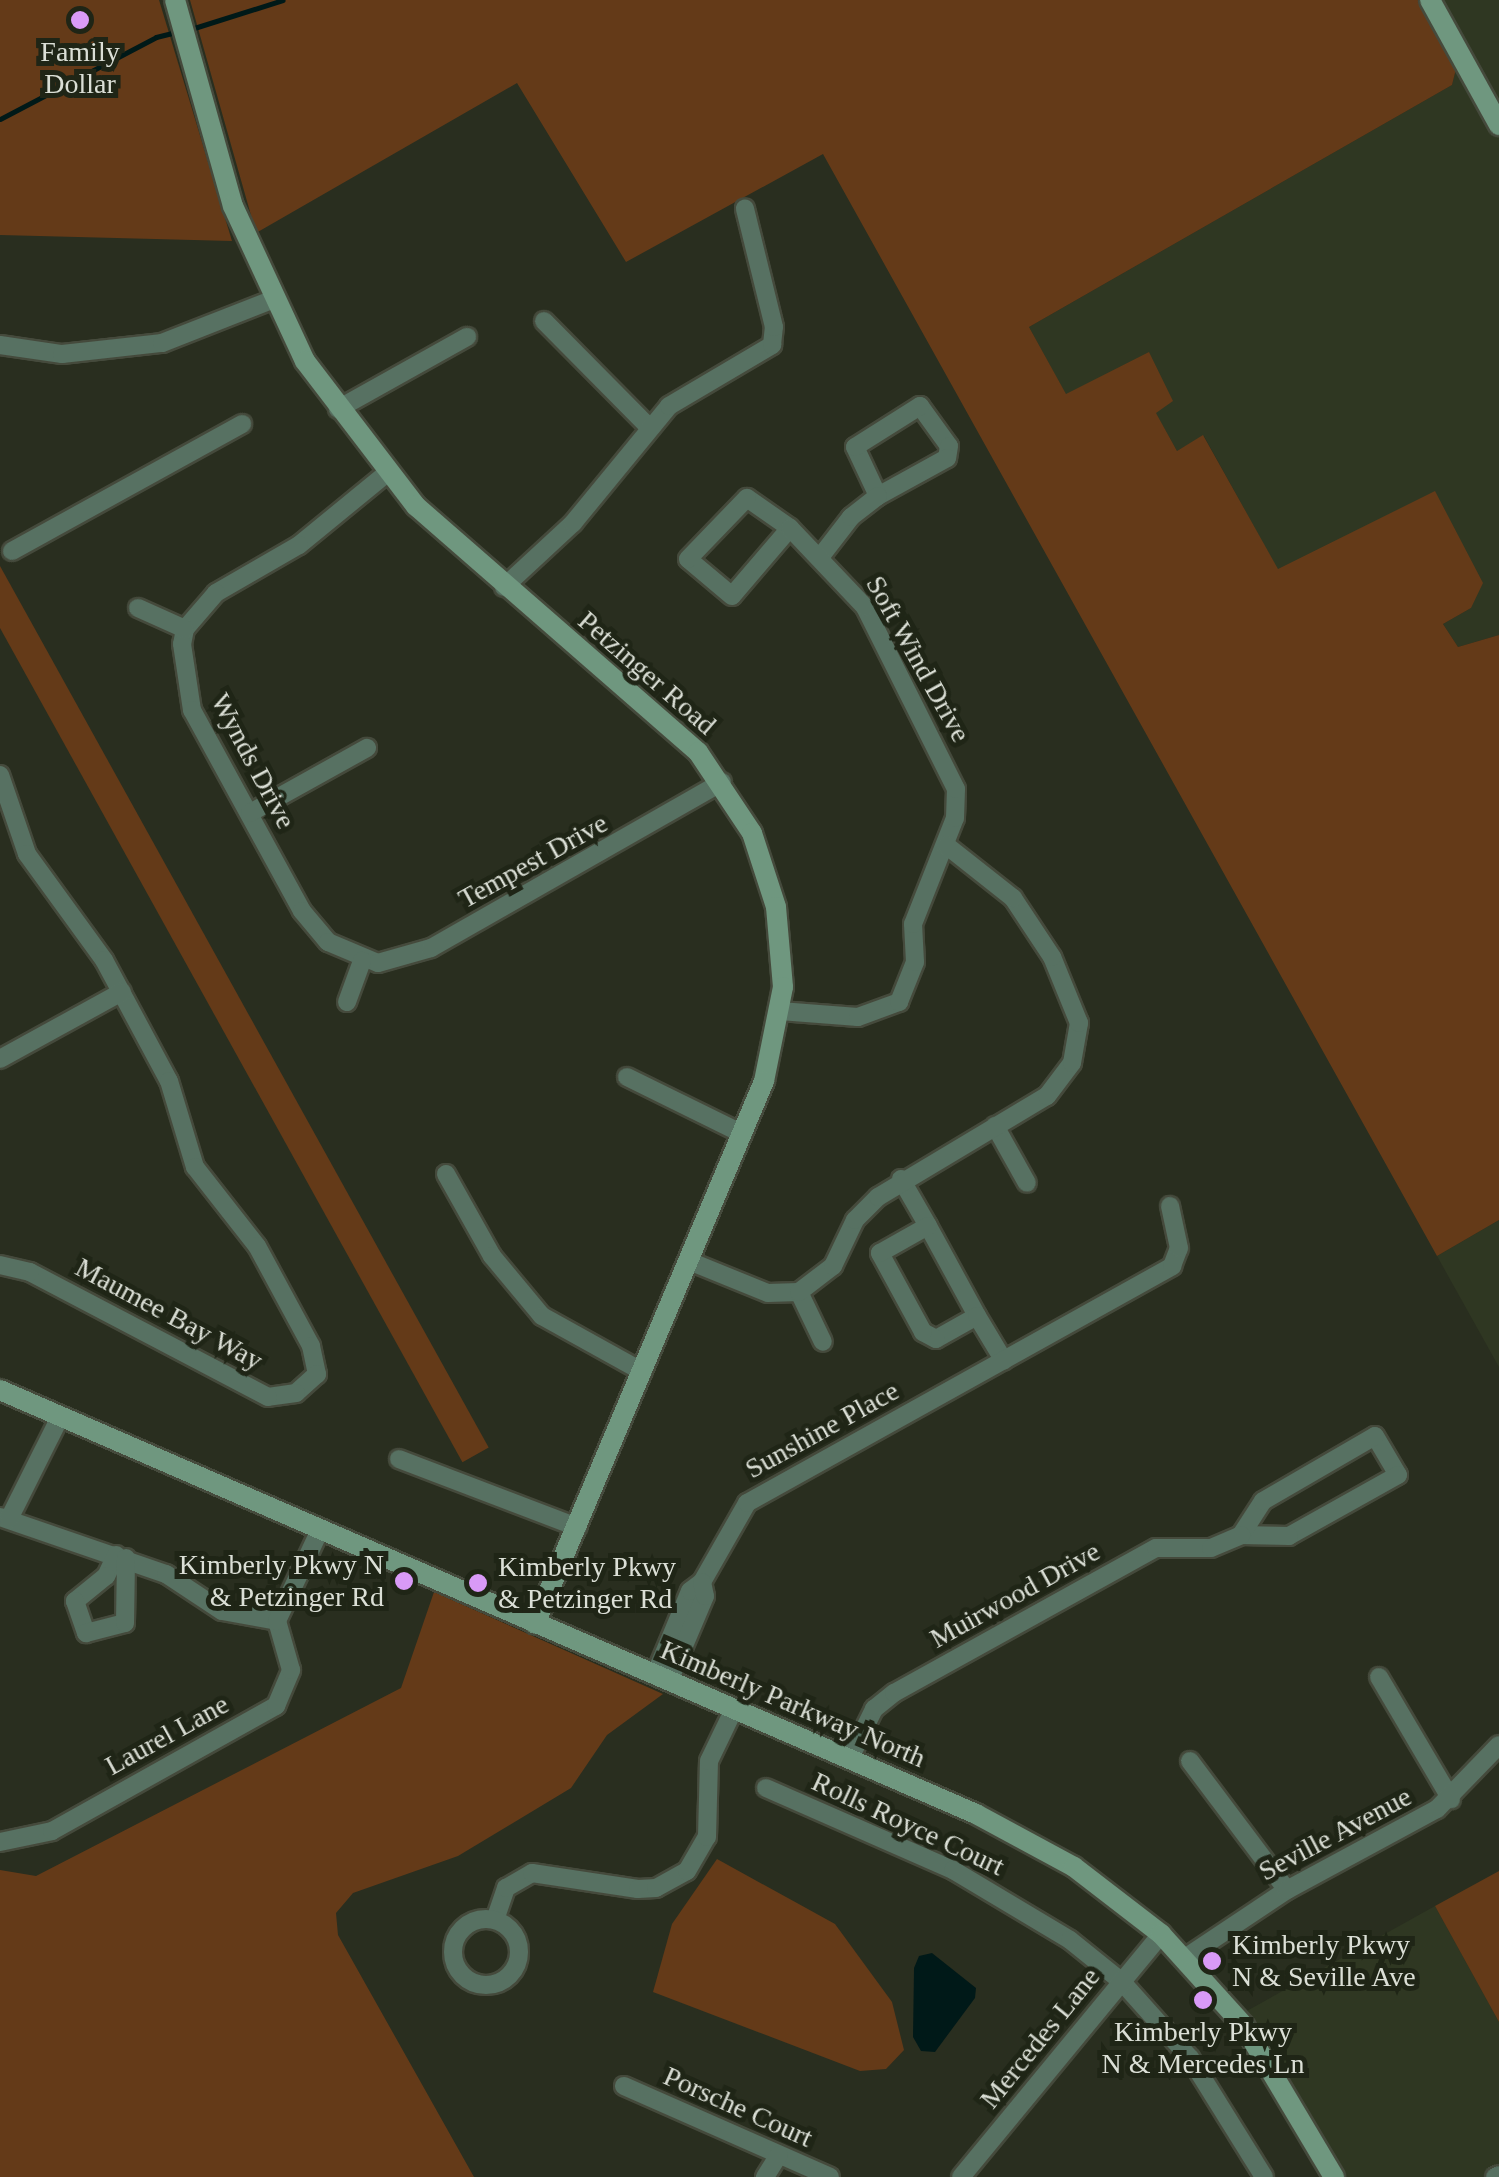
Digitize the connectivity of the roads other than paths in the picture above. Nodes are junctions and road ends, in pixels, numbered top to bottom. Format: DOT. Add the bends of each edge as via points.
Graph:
graph roads {
  1 [pos="175,0"];
  2 [pos="1430,0"];
  3 [pos="1499,125"];
  4 [pos="745,209"];
  5 [pos="272,300"];
  6 [pos="544,321"];
  7 [pos="467,338"];
  8 [pos="0,345"];
  9 [pos="338,409"];
  10 [pos="242,424"];
  11 [pos="648,426"];
  12 [pos="387,473"];
  13 [pos="878,496"];
  14 [pos="790,528"];
  15 [pos="12,551"];
  16 [pos="821,556"];
  17 [pos="504,587"];
  18 [pos="138,608"];
  19 [pos="185,629"];
  20 [pos="368,748"];
  21 [pos="0,774"];
  22 [pos="722,782"];
  23 [pos="250,814"];
  24 [pos="946,845"];
  25 [pos="362,961"];
  26 [pos="122,992"];
  27 [pos="347,1002"];
  28 [pos="780,1011"];
  29 [pos="0,1059"];
  30 [pos="626,1077"];
  31 [pos="995,1126"];
  32 [pos="742,1134"];
  33 [pos="446,1174"];
  34 [pos="902,1179"];
  35 [pos="1026,1183"];
  36 [pos="1170,1206"];
  37 [pos="928,1226"];
  38 [pos="689,1260"];
  39 [pos="0,1265"];
  40 [pos="799,1292"];
  41 [pos="977,1316"];
  42 [pos="823,1342"];
  43 [pos="1004,1362"];
  44 [pos="643,1372"];
  45 [pos="0,1390"];
  46 [pos="60,1417"];
  47 [pos="399,1459"];
  48 [pos="4,1518"];
  49 [pos="577,1527"];
  50 [pos="318,1532"];
  51 [pos="1241,1536"];
  52 [pos="277,1621"];
  53 [pos="535,1624"];
  54 [pos="1378,1677"];
  55 [pos="662,1678"];
  56 [pos="734,1708"];
  57 [pos="1499,1745"];
  58 [pos="850,1758"];
  59 [pos="1190,1761"];
  60 [pos="766,1788"];
  61 [pos="1451,1798"];
  62 [pos="0,1842"];
  63 [pos="1287,1890"];
  64 [pos="496,1916"];
  65 [pos="1161,1934"];
  66 [pos="1185,1958"];
  67 [pos="1122,1982"];
  68 [pos="624,2086"];
  69 [pos="779,2155"];
  70 [pos="765,2177"];
  71 [pos="830,2177"];
  72 [pos="961,2177"];
  73 [pos="1264,2177"];
  74 [pos="1334,2177"];
  1 -- 5 [label="street, Petzinger Road" via="215,154"];
  2 -- 3 [label="street"];
  4 -- 11 [label="street" via="774,327 772,345 669,406"];
  5 -- 8 [label="street" via="162,343 62,354"];
  5 -- 9 [label="street, Petzinger Road"];
  6 -- 11 [label="street"];
  7 -- 9 [label="street"];
  9 -- 12 [label="street, Petzinger Road"];
  10 -- 15 [label="street"];
  11 -- 17 [label="street" via="574,523"];
  12 -- 17 [label="street, Petzinger Road"];
  12 -- 19 [label="street" via="299,544 216,593"];
  13 -- 13 [label="street" via="947,458 950,446 926,408 913,408 858,441 854,454"];
  13 -- 16 [label="street"];
  14 -- 14 [label="street, Soft Wind Drive" via="746,498 688,559 732,596"];
  14 -- 16 [label="street, Soft Wind Drive"];
  16 -- 24 [label="street, Soft Wind Drive" via="864,607 935,738 956,789"];
  17 -- 22 [label="street, Petzinger Road" via="671,726"];
  18 -- 19 [label="street"];
  19 -- 23 [label="street, Wynds Drive" via="180,661 186,694"];
  20 -- 23 [label="street"];
  21 -- 26 [label="street" via="27,854 84,925"];
  22 -- 25 [label="street, Tempest Drive" via="431,948 398,961"];
  22 -- 28 [label="street, Petzinger Road" via="769,881 783,962"];
  23 -- 25 [label="street, Wynds Drive" via="314,928"];
  24 -- 28 [label="street, Soft Wind Drive" via="922,887 910,983 900,1002 858,1017"];
  24 -- 31 [label="street" via="1013,898 1066,984 1079,1023 1072,1063 1058,1085"];
  25 -- 27 [label="street"];
  26 -- 29 [label="street"];
  26 -- 39 [label="street, Maumee Bay Way" via="169,1080 194,1167 258,1246 312,1346 317,1374 287,1397 268,1396 30,1272"];
  28 -- 32 [label="street, Petzinger Road" via="774,1052"];
  30 -- 32 [label="street"];
  31 -- 34 [label="street"];
  31 -- 35 [label="street"];
  32 -- 38 [label="street, Petzinger Road"];
  33 -- 44 [label="street" via="492,1256 542,1316"];
  34 -- 37 [label="street"];
  34 -- 40 [label="street" via="855,1220 834,1266"];
  36 -- 43 [label="street, Sunshine Place" via="1179,1248 1172,1266"];
  37 -- 41 [label="street"];
  37 -- 41 [label="street" via="880,1252 914,1316 926,1336 936,1339"];
  38 -- 40 [label="street" via="768,1294"];
  38 -- 44 [label="street, Petzinger Road"];
  40 -- 42 [label="street"];
  41 -- 43 [label="street"];
  43 -- 55 [label="street, Sunshine Place" via="746,1502 702,1582 690,1591"];
  44 -- 49 [label="street, Petzinger Road"];
  45 -- 46 [label="street, Kimberly Parkway North"];
  46 -- 48 [label="street"];
  46 -- 50 [label="street, Kimberly Parkway North"];
  47 -- 49 [label="street"];
  48 -- 52 [label="street" via="166,1574 222,1611"];
  49 -- 53 [label="street, Petzinger Road"];
  50 -- 52 [label="street"];
  50 -- 53 [label="street, Kimberly Parkway North"];
  51 -- 51 [label="street, Muirwood Drive" via="1263,1501 1375,1436 1398,1475 1290,1536"];
  51 -- 58 [label="street, Muirwood Drive" via="1211,1548 1156,1548 894,1693 874,1710"];
  52 -- 62 [label="street, Laurel Lane" via="291,1670 276,1706 52,1830"];
  53 -- 55 [label="street, Kimberly Parkway North"];
  54 -- 61 [label="street"];
  55 -- 56 [label="street, Kimberly Parkway North"];
  56 -- 58 [label="street, Kimberly Parkway North"];
  56 -- 64 [label="street" via="710,1761 707,1837 686,1871 656,1888 638,1889 532,1872 506,1888"];
  57 -- 61 [label="street, Seville Avenue"];
  58 -- 65 [label="street, Kimberly Parkway North" via="1074,1867"];
  59 -- 63 [label="street"];
  60 -- 67 [label="street, Rolls Royce Court" via="954,1870 1070,1940"];
  61 -- 63 [label="street, Seville Avenue"];
  63 -- 66 [label="street, Seville Avenue"];
  65 -- 66 [label="street, Kimberly Parkway North"];
  65 -- 67 [label="street, Mercedes Lane"];
  66 -- 74 [label="street, Kimberly Parkway North" via="1244,2026"];
  67 -- 72 [label="street, Mercedes Lane"];
  67 -- 73 [label="street, Rolls Royce Court" via="1190,2058"];
  68 -- 69 [label="street, Porsche Court"];
  69 -- 70 [label="street"];
  69 -- 71 [label="street, Porsche Court"];
}
